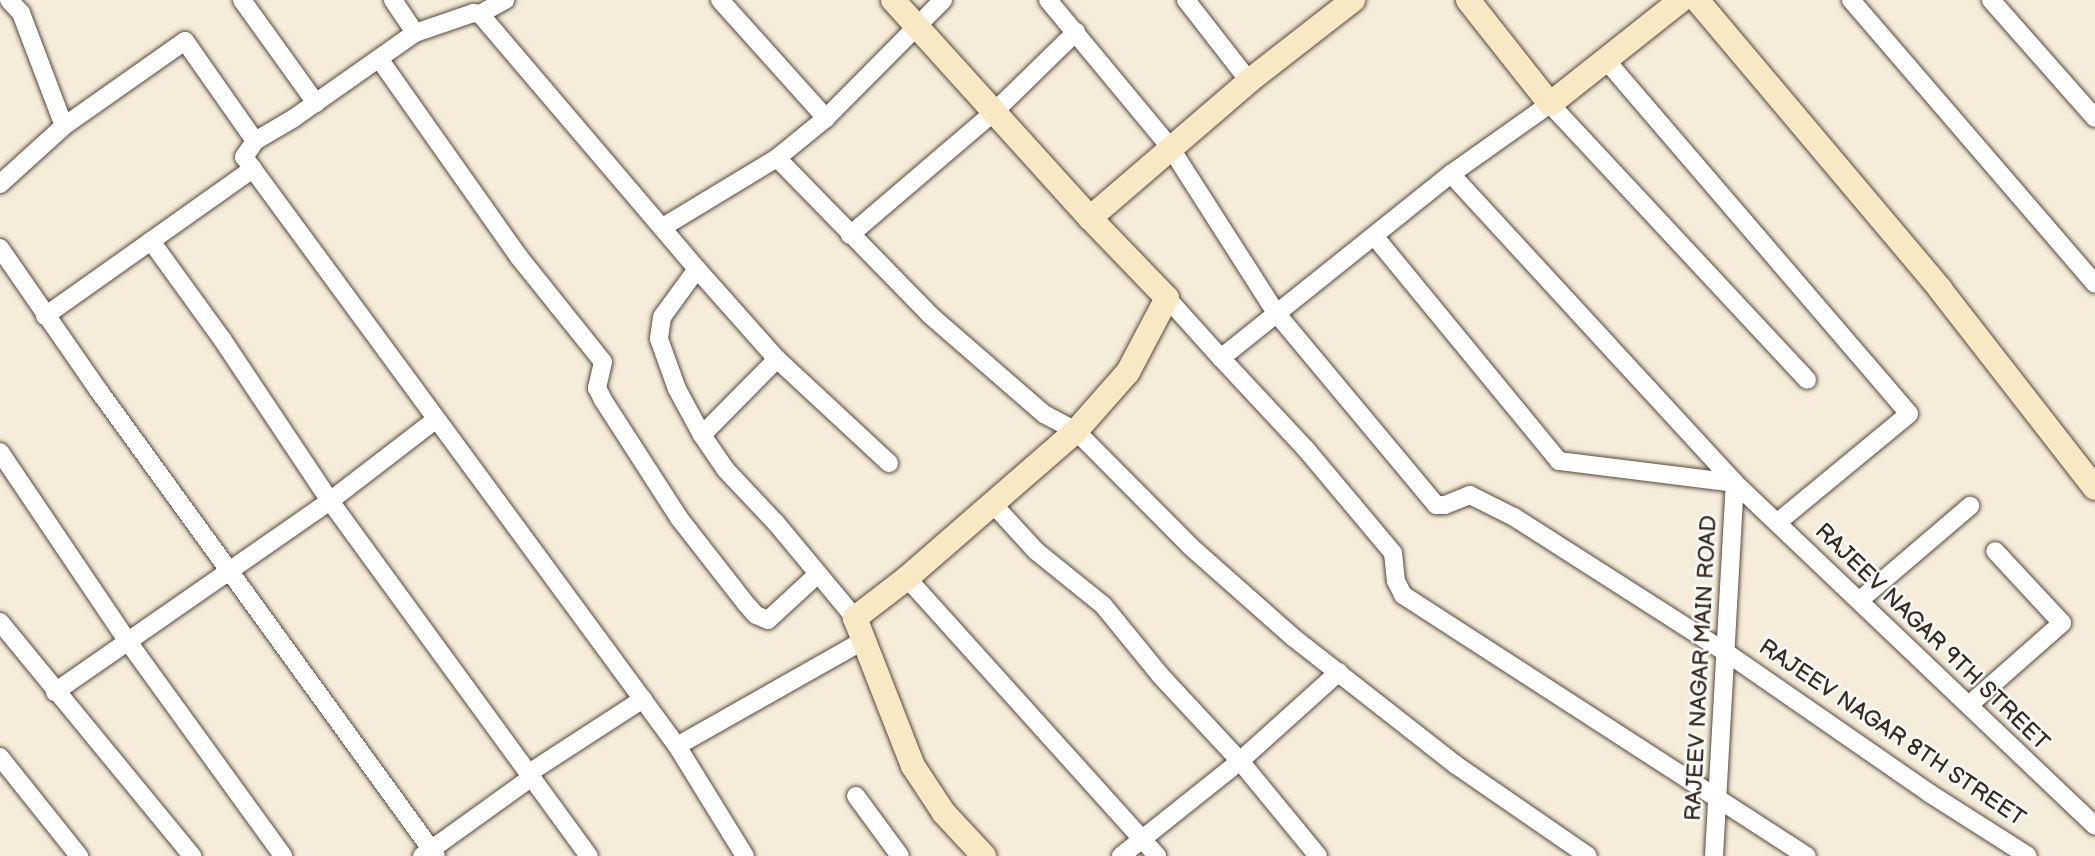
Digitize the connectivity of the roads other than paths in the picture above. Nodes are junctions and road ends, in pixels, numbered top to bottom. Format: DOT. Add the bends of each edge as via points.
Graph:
graph roads {
  1 [pos="9,0"];
  2 [pos="242,0"];
  3 [pos="393,0"];
  4 [pos="505,0"];
  5 [pos="720,0"];
  6 [pos="893,0"];
  7 [pos="943,0"];
  8 [pos="1048,0"];
  9 [pos="1186,0"];
  10 [pos="1353,0"];
  11 [pos="1468,0"];
  12 [pos="1681,0"];
  13 [pos="1697,0"];
  14 [pos="1851,0"];
  15 [pos="1991,0"];
  16 [pos="480,15"];
  17 [pos="917,27"];
  18 [pos="1076,32"];
  19 [pos="415,33"];
  20 [pos="1605,59"];
  21 [pos="380,60"];
  22 [pos="1249,80"];
  23 [pos="316,103"];
  24 [pos="1550,104"];
  25 [pos="994,112"];
  26 [pos="826,118"];
  27 [pos="2095,118"];
  28 [pos="64,126"];
  29 [pos="254,141"];
  30 [pos="1170,147"];
  31 [pos="777,158"];
  32 [pos="253,169"];
  33 [pos="1451,174"];
  34 [pos="0,184"];
  35 [pos="1090,218"];
  36 [pos="663,227"];
  37 [pos="850,235"];
  38 [pos="1375,237"];
  39 [pos="151,242"];
  40 [pos="0,248"];
  41 [pos="697,269"];
  42 [pos="2095,284"];
  43 [pos="1167,298"];
  44 [pos="1277,314"];
  45 [pos="45,316"];
  46 [pos="1221,358"];
  47 [pos="778,359"];
  48 [pos="1807,380"];
  49 [pos="435,420"];
  50 [pos="1076,431"];
  51 [pos="702,435"];
  52 [pos="0,452"];
  53 [pos="889,463"];
  54 [pos="1735,484"];
  55 [pos="2095,488"];
  56 [pos="330,501"];
  57 [pos="992,503"];
  58 [pos="1970,506"];
  59 [pos="1777,523"];
  60 [pos="1995,551"];
  61 [pos="229,572"];
  62 [pos="818,574"];
  63 [pos="907,578"];
  64 [pos="1860,600"];
  65 [pos="0,622"];
  66 [pos="861,629"];
  67 [pos="129,643"];
  68 [pos="1727,653"];
  69 [pos="1339,672"];
  70 [pos="55,692"];
  71 [pos="643,699"];
  72 [pos="1969,705"];
  73 [pos="677,746"];
  74 [pos="0,757"];
  75 [pos="1240,761"];
  76 [pos="531,775"];
  77 [pos="856,796"];
  78 [pos="1719,801"];
  79 [pos="2095,826"];
  80 [pos="1141,840"];
  81 [pos="430,854"];
  82 [pos="79,856"];
  83 [pos="192,856"];
  84 [pos="283,856"];
  85 [pos="589,856"];
  86 [pos="745,856"];
  87 [pos="900,856"];
  88 [pos="984,856"];
  89 [pos="1121,856"];
  90 [pos="1157,856"];
  91 [pos="1318,856"];
  92 [pos="1588,856"];
  93 [pos="1714,856"];
  94 [pos="1807,856"];
  95 [pos="2028,856"];
  1 -- 28 [label="street" via="21,13"];
  2 -- 23 [label="street"];
  3 -- 19 [label="street"];
  4 -- 16 [label="street"];
  5 -- 26 [label="street"];
  6 -- 17 [label="street"];
  7 -- 17 [label="street"];
  8 -- 18 [label="street"];
  9 -- 22 [label="street"];
  10 -- 22 [label="street"];
  11 -- 24 [label="street"];
  12 -- 20 [label="street"];
  13 -- 55 [label="street" via="1940,289"];
  14 -- 42 [label="street"];
  15 -- 27 [label="street"];
  16 -- 19 [label="street" via="473,13"];
  16 -- 36 [label="street"];
  17 -- 25 [label="street"];
  17 -- 26 [label="street"];
  18 -- 25 [label="street"];
  18 -- 30 [label="street"];
  19 -- 21 [label="street"];
  20 -- 24 [label="street"];
  20 -- 59 [label="street" via="1909,414"];
  21 -- 23 [label="street"];
  21 -- 62 [label="street" via="519,257 603,362 597,388 603,400 679,518 747,605 768,620"];
  22 -- 30 [label="street"];
  23 -- 29 [label="street"];
  24 -- 33 [label="street"];
  24 -- 48 [label="street"];
  25 -- 35 [label="street"];
  25 -- 37 [label="street"];
  26 -- 31 [label="street"];
  28 -- 29 [label="street" via="185,41"];
  28 -- 34 [label="street"];
  29 -- 32 [label="street" via="244,157"];
  30 -- 35 [label="street"];
  30 -- 44 [label="street"];
  31 -- 36 [label="street"];
  31 -- 37 [label="street"];
  32 -- 39 [label="street"];
  32 -- 49 [label="street"];
  33 -- 38 [label="street"];
  33 -- 54 [label="street, RAJEEV NAGAR 9TH STREET"];
  35 -- 43 [label="street"];
  36 -- 41 [label="street"];
  37 -- 50 [label="street" via="930,315 1044,414"];
  38 -- 44 [label="street"];
  38 -- 54 [label="street" via="1559,461"];
  39 -- 45 [label="street"];
  39 -- 56 [label="street"];
  40 -- 45 [label="street"];
  41 -- 47 [label="street"];
  41 -- 51 [label="street" via="662,317 659,339 677,389"];
  43 -- 46 [label="street"];
  43 -- 50 [label="street" via="1128,372"];
  44 -- 46 [label="street"];
  44 -- 68 [label="street, RAJEEV NAGAR 8TH STREET" via="1436,505 1470,495 1514,517"];
  45 -- 61 [label="street"];
  46 -- 78 [label="street" via="1394,553 1396,581 1403,595"];
  47 -- 51 [label="street"];
  47 -- 53 [label="street"];
  49 -- 56 [label="street"];
  49 -- 71 [label="street"];
  50 -- 57 [label="street"];
  50 -- 69 [label="street" via="1191,547"];
  51 -- 62 [label="street" via="726,470"];
  52 -- 67 [label="street"];
  54 -- 59 [label="street, RAJEEV NAGAR 9TH STREET"];
  54 -- 68 [label="street, RAJEEV NAGAR MAIN ROAD"];
  56 -- 61 [label="street"];
  56 -- 76 [label="street"];
  57 -- 63 [label="street"];
  57 -- 75 [label="street" via="1036,551 1103,606"];
  58 -- 64 [label="street"];
  59 -- 64 [label="street, RAJEEV NAGAR 9TH STREET"];
  60 -- 72 [label="street" via="2062,623"];
  61 -- 67 [label="street"];
  61 -- 81 [label="street"];
  62 -- 66 [label="street"];
  63 -- 66 [label="street"];
  63 -- 80 [label="street"];
  64 -- 72 [label="street, RAJEEV NAGAR 9TH STREET"];
  65 -- 70 [label="street"];
  66 -- 73 [label="street"];
  66 -- 88 [label="street" via="913,766 944,813"];
  67 -- 70 [label="street"];
  67 -- 84 [label="street"];
  68 -- 78 [label="street, RAJEEV NAGAR MAIN ROAD"];
  68 -- 95 [label="street, RAJEEV NAGAR 8TH STREET"];
  69 -- 75 [label="street"];
  69 -- 92 [label="street" via="1457,765"];
  70 -- 83 [label="street"];
  71 -- 73 [label="street"];
  71 -- 76 [label="street"];
  72 -- 79 [label="street, RAJEEV NAGAR 9TH STREET"];
  73 -- 86 [label="street"];
  74 -- 82 [label="street"];
  75 -- 80 [label="street"];
  75 -- 91 [label="street"];
  76 -- 81 [label="street"];
  76 -- 85 [label="street"];
  77 -- 87 [label="street"];
  78 -- 93 [label="street, RAJEEV NAGAR MAIN ROAD"];
  78 -- 94 [label="street"];
  80 -- 89 [label="street"];
  80 -- 90 [label="street"];
}
